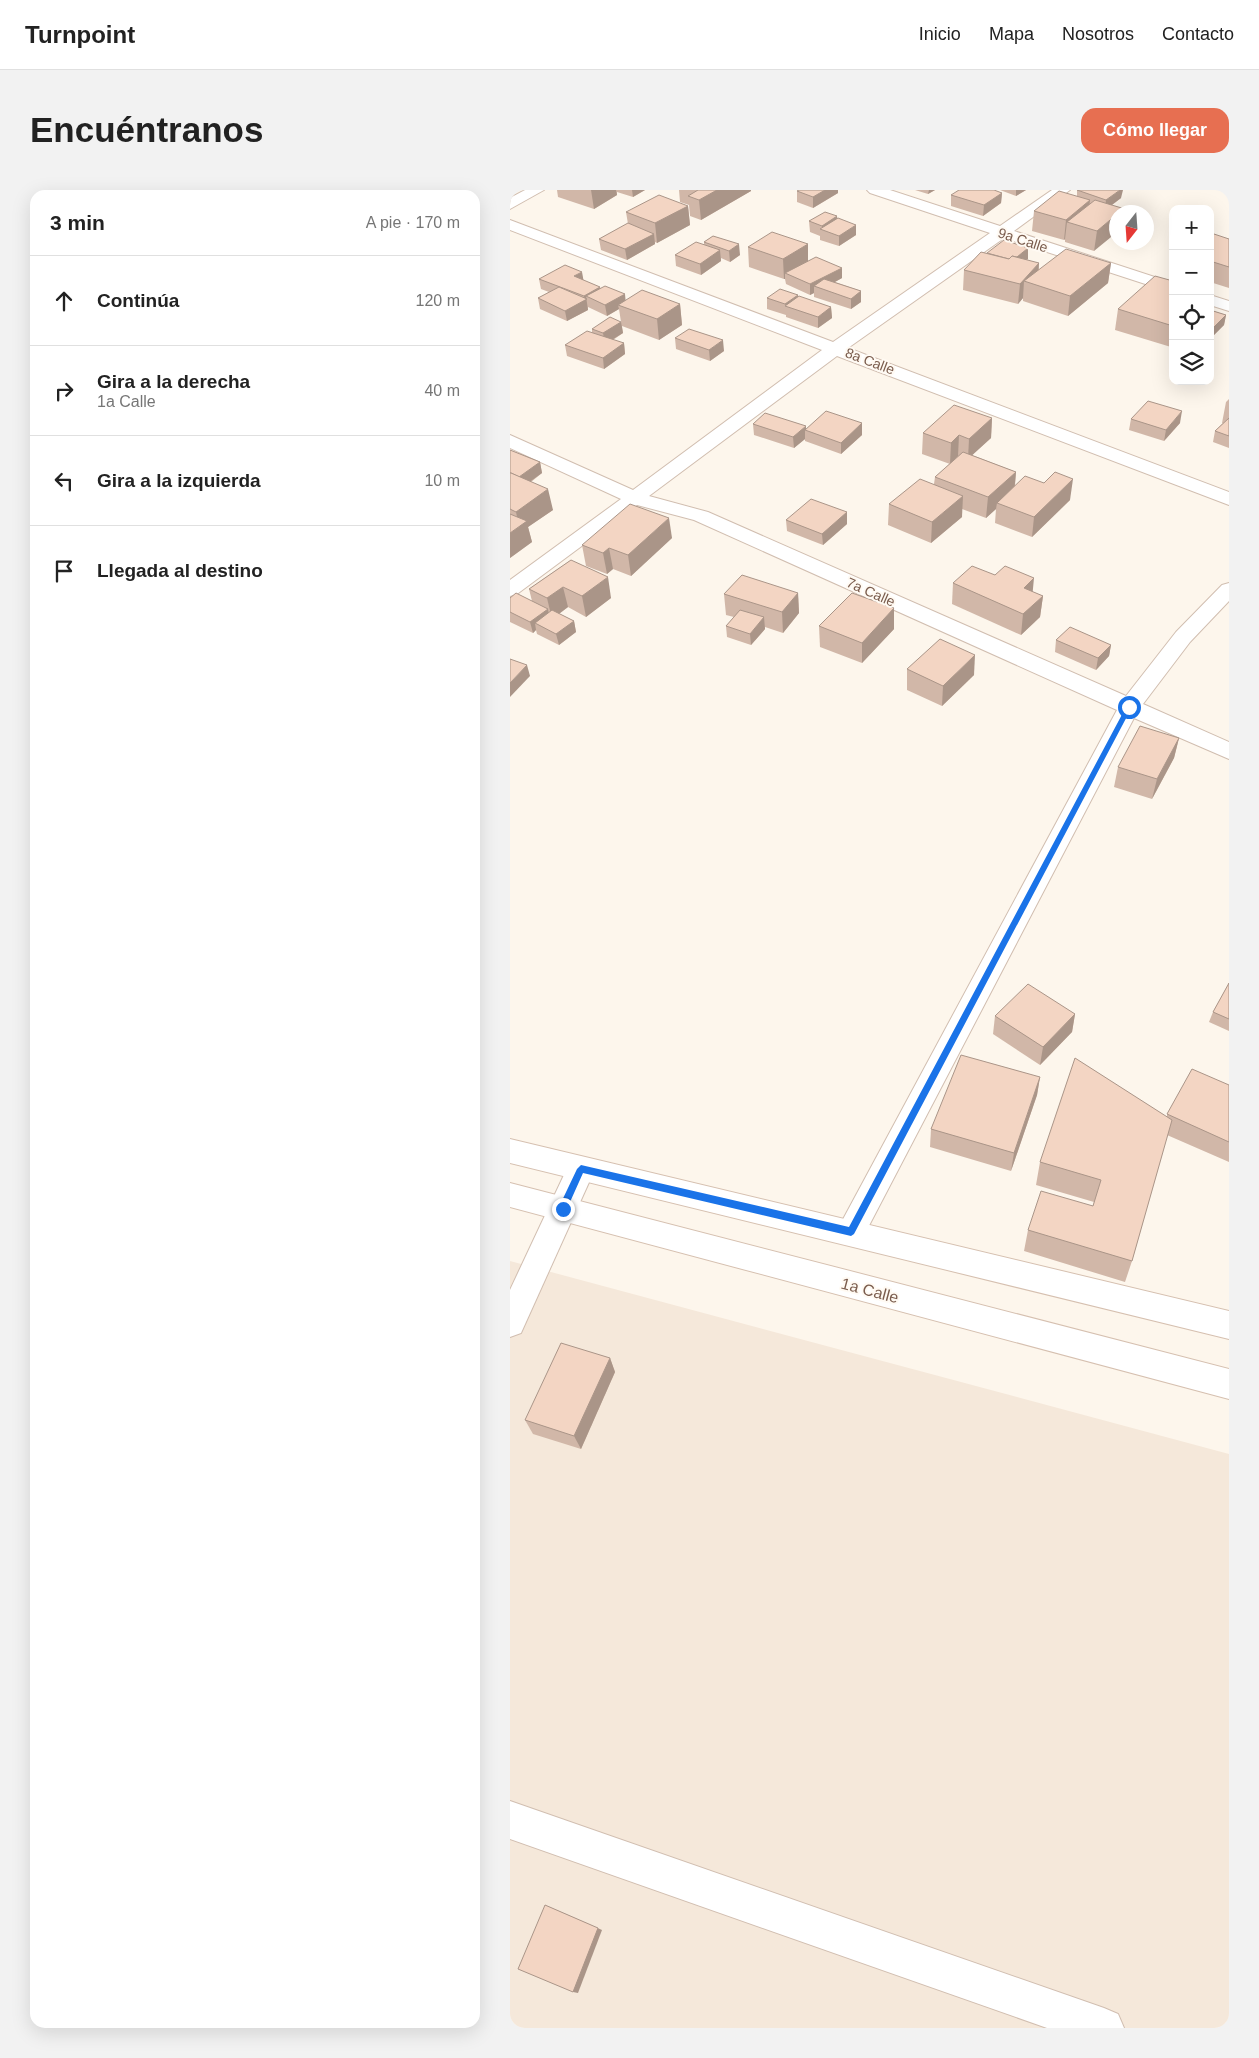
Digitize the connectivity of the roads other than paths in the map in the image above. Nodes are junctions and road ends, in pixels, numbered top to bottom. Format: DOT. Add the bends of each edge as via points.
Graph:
graph roads {
  1 [pos="536,190"];
  2 [pos="875,190"];
  3 [pos="1062,190"];
  4 [pos="510,204"];
  5 [pos="510,225"];
  6 [pos="1001,233"];
  7 [pos="1169,287"];
  8 [pos="1214,301"];
  9 [pos="1229,306"];
  10 [pos="836,348"];
  11 [pos="510,441"];
  12 [pos="635,498"];
  13 [pos="1229,499"];
  14 [pos="1229,589"];
  15 [pos="510,590"];
  16 [pos="1129,707"];
  17 [pos="1229,751"];
  18 [pos="510,1151"];
  19 [pos="581,1169"];
  20 [pos="510,1195"];
  21 [pos="563,1209"];
  22 [pos="851,1232"];
  23 [pos="510,1323"];
  24 [pos="1229,1325"];
  25 [pos="1229,1384"];
  26 [pos="510,1820"];
  27 [pos="1104,2028"];
  1 -- 4 [label="street"];
  2 -- 6 [label="street, 9a Calle"];
  3 -- 6 [label="street"];
  5 -- 10 [label="street, 8a Calle"];
  6 -- 7 [label="street, 9a Calle"];
  6 -- 10 [label="street"];
  8 -- 9 [label="street"];
  10 -- 12 [label="street"];
  10 -- 13 [label="street, 8a Calle"];
  11 -- 12 [label="street, 7a Calle"];
  12 -- 15 [label="street"];
  12 -- 16 [label="street, 7a Calle" via="702,516"];
  14 -- 16 [label="street" via="1183,637"];
  16 -- 17 [label="street, 7a Calle"];
  16 -- 22 [label="street"];
  18 -- 19 [label="street"];
  19 -- 21 [label="street"];
  19 -- 22 [label="street"];
  20 -- 21 [label="street, 1a Calle"];
  21 -- 23 [label="street"];
  21 -- 25 [label="street, 1a Calle"];
  22 -- 24 [label="street"];
  26 -- 27 [label="street"];
}
